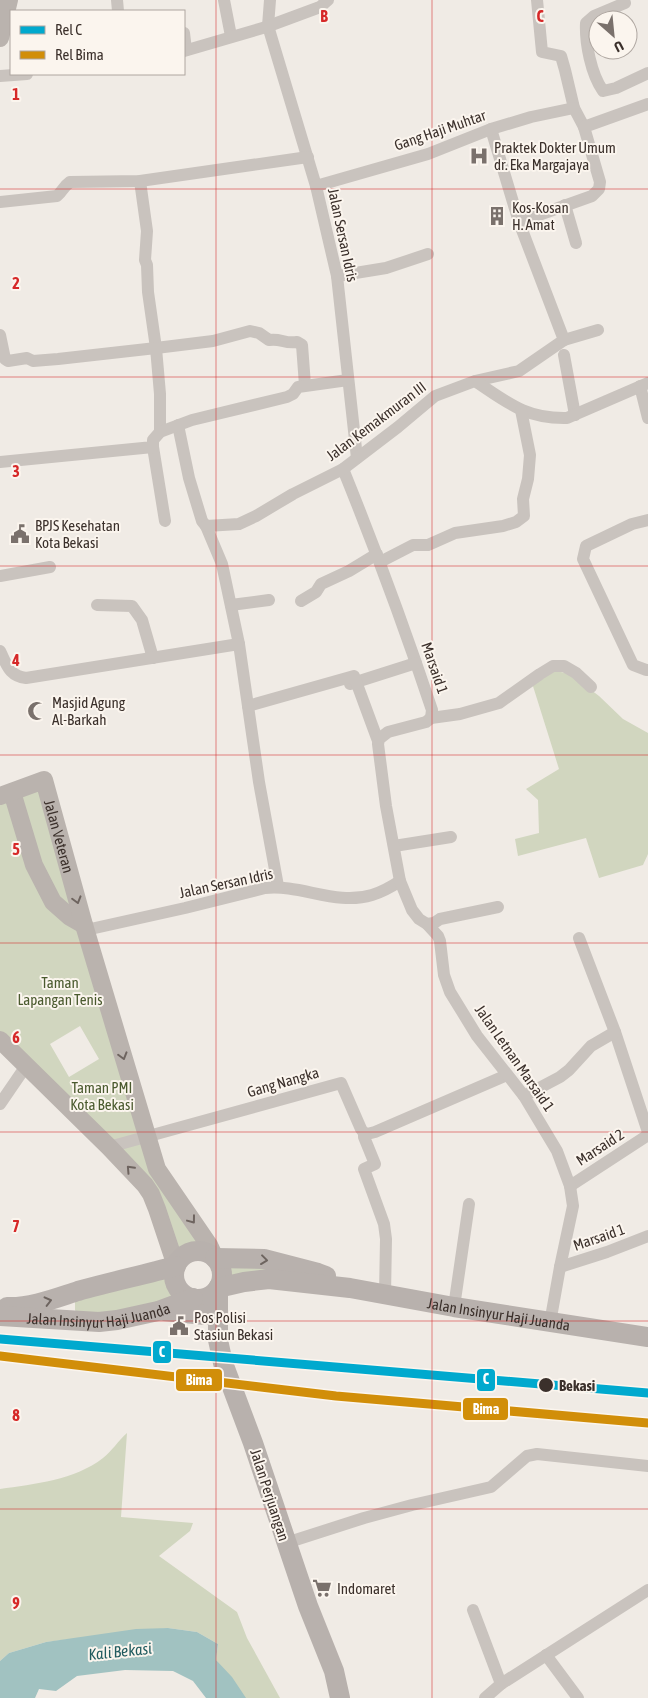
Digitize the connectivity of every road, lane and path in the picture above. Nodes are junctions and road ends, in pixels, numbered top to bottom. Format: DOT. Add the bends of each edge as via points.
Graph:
graph roads {
  1 [pos="224,0"];
  2 [pos="270,0"];
  3 [pos="328,0"];
  4 [pos="536,0"];
  5 [pos="6,2"];
  6 [pos="625,3"];
  7 [pos="268,26"];
  8 [pos="232,36"];
  9 [pos="0,38"];
  10 [pos="185,51"];
  11 [pos="648,73"];
  12 [pos="14,75"];
  13 [pos="0,76"];
  14 [pos="648,104"];
  15 [pos="574,108"];
  16 [pos="584,127"];
  17 [pos="490,129"];
  18 [pos="308,157"];
  19 [pos="140,182"];
  20 [pos="316,186"];
  21 [pos="0,202"];
  22 [pos="565,205"];
  23 [pos="519,222"];
  24 [pos="576,243"];
  25 [pos="428,254"];
  26 [pos="337,276"];
  27 [pos="598,330"];
  28 [pos="0,336"];
  29 [pos="564,340"];
  30 [pos="156,348"];
  31 [pos="564,356"];
  32 [pos="348,380"];
  33 [pos="475,381"];
  34 [pos="644,384"];
  35 [pos="305,385"];
  36 [pos="521,410"];
  37 [pos="575,415"];
  38 [pos="648,418"];
  39 [pos="178,425"];
  40 [pos="160,432"];
  41 [pos="153,447"];
  42 [pos="357,458"];
  43 [pos="0,462"];
  44 [pos="343,468"];
  45 [pos="648,520"];
  46 [pos="165,521"];
  47 [pos="206,526"];
  48 [pos="378,558"];
  49 [pos="50,567"];
  50 [pos="0,576"];
  51 [pos="269,600"];
  52 [pos="300,600"];
  53 [pos="97,605"];
  54 [pos="231,605"];
  55 [pos="239,644"];
  56 [pos="0,651"];
  57 [pos="153,658"];
  58 [pos="416,663"];
  59 [pos="648,670"];
  60 [pos="351,684"];
  61 [pos="591,686"];
  62 [pos="248,706"];
  63 [pos="431,718"];
  64 [pos="378,741"];
  65 [pos="6,794"];
  66 [pos="451,836"];
  67 [pos="394,846"];
  68 [pos="400,882"];
  69 [pos="278,886"];
  70 [pos="498,907"];
  71 [pos="426,924"];
  72 [pos="85,928"];
  73 [pos="579,938"];
  74 [pos="615,1032"];
  75 [pos="0,1040"];
  76 [pos="26,1066"];
  77 [pos="507,1075"];
  78 [pos="524,1096"];
  79 [pos="0,1104"];
  80 [pos="364,1133"];
  81 [pos="648,1134"];
  82 [pos="146,1137"];
  83 [pos="109,1147"];
  84 [pos="570,1186"];
  85 [pos="177,1199"];
  86 [pos="470,1204"];
  87 [pos="157,1209"];
  88 [pos="648,1236"];
  89 [pos="215,1258"];
  90 [pos="176,1266"];
  91 [pos="560,1267"];
  92 [pos="218,1288"];
  93 [pos="350,1288"];
  94 [pos="78,1292"];
  95 [pos="385,1295"];
  96 [pos="198,1304"];
  97 [pos="0,1306"];
  98 [pos="454,1307"];
  99 [pos="0,1316"];
  100 [pos="81,1321"];
  101 [pos="550,1323"];
  102 [pos="648,1337"];
  103 [pos="218,1340"];
  104 [pos="648,1466"];
  105 [pos="286,1543"];
  106 [pos="648,1590"];
  107 [pos="473,1610"];
  108 [pos="546,1655"];
  109 [pos="501,1684"];
  110 [pos="340,1698"];
  111 [pos="485,1698"];
  112 [pos="578,1698"];
  1 -- 8 [label="street"];
  2 -- 7 [label="street"];
  3 -- 7 [label="street" via="320,7"];
  4 -- 15 [label="street" via="542,52 561,56"];
  5 -- 9 [label="street"];
  6 -- 11 [label="street" via="594,16 586,23 587,50 602,91"];
  7 -- 8 [label="street"];
  7 -- 18 [label="street, Jalan Sersan Idris"];
  8 -- 10 [label="street"];
  12 -- 13 [label="street"];
  14 -- 16 [label="street"];
  15 -- 16 [label="street"];
  15 -- 17 [label="street, Gang Haji Muhtar"];
  16 -- 22 [label="street" via="599,188 592,196"];
  17 -- 20 [label="street, Gang Haji Muhtar" via="428,154"];
  17 -- 23 [label="street"];
  18 -- 19 [label="street"];
  18 -- 20 [label="street, Jalan Sersan Idris"];
  19 -- 21 [label="street" via="70,182 57,196"];
  19 -- 30 [label="street" via="147,231 148,292"];
  20 -- 26 [label="street, Jalan Sersan Idris"];
  22 -- 23 [label="street"];
  22 -- 24 [label="street"];
  23 -- 29 [label="street"];
  25 -- 26 [label="street" via="386,268"];
  26 -- 32 [label="street, Jalan Sersan Idris"];
  27 -- 29 [label="street, Jalan Kemakmuran III"];
  28 -- 30 [label="street" via="8,361"];
  29 -- 33 [label="street, Jalan Kemakmuran III" via="519,372"];
  30 -- 35 [label="street" via="213,341 250,331 268,340 297,342 302,348"];
  30 -- 40 [label="street"];
  31 -- 37 [label="street"];
  32 -- 35 [label="street"];
  32 -- 42 [label="street, Jalan Sersan Idris"];
  33 -- 36 [label="street"];
  33 -- 42 [label="street, Jalan Kemakmuran III" via="435,396"];
  34 -- 37 [label="street"];
  34 -- 38 [label="street"];
  35 -- 39 [label="street" via="287,397"];
  36 -- 37 [label="street" via="538,417 567,418"];
  36 -- 48 [label="street" via="530,455 523,499 524,516 504,526 454,532 428,545 413,545"];
  39 -- 40 [label="street"];
  39 -- 47 [label="street" via="189,478"];
  40 -- 41 [label="street" via="153,440"];
  41 -- 43 [label="street"];
  41 -- 46 [label="street"];
  42 -- 44 [label="street, Jalan Kemakmuran III"];
  44 -- 47 [label="street, Jalan Kemakmuran III" via="239,524"];
  44 -- 48 [label="street, Marsaid 1"];
  45 -- 59 [label="street" via="586,546 583,559 633,665"];
  47 -- 54 [label="street" via="222,564"];
  48 -- 52 [label="street" via="321,584 316,592"];
  48 -- 58 [label="street, Marsaid 1"];
  49 -- 50 [label="street"];
  51 -- 54 [label="street"];
  53 -- 57 [label="street" via="132,606 142,620"];
  54 -- 55 [label="street"];
  55 -- 57 [label="street"];
  55 -- 62 [label="street"];
  56 -- 57 [label="street" via="13,674 26,678"];
  58 -- 60 [label="street"];
  58 -- 63 [label="street, Marsaid 1" via="432,710"];
  60 -- 62 [label="street" via="354,676"];
  60 -- 64 [label="street"];
  61 -- 63 [label="street" via="564,666 553,666 498,703"];
  62 -- 69 [label="street"];
  63 -- 64 [label="street, Marsaid 1" via="388,732"];
  64 -- 67 [label="street"];
  65 -- 72 [label="street, Jalan Veteran" via="34,865 53,902"];
  65 -- 72 [label="street, Jalan Veteran, one-way" via="44,780"];
  66 -- 67 [label="street"];
  67 -- 68 [label="street"];
  68 -- 69 [label="street, Jalan Sersan Idris" via="373,895 354,899"];
  68 -- 71 [label="street, Jalan Letnan Marsaid 1" via="414,915"];
  69 -- 72 [label="street, Jalan Sersan Idris"];
  70 -- 71 [label="street"];
  71 -- 77 [label="street, Jalan Letnan Marsaid 1" via="440,941 444,975 450,992 476,1036"];
  72 -- 82 [label="street, Jalan Veteran, one-way"];
  73 -- 74 [label="street"];
  74 -- 78 [label="street" via="592,1046 560,1077"];
  74 -- 81 [label="street"];
  75 -- 76 [label="street"];
  76 -- 79 [label="street"];
  76 -- 83 [label="street"];
  77 -- 78 [label="street, Jalan Letnan Marsaid 1"];
  77 -- 80 [label="street" via="371,1134"];
  78 -- 84 [label="street, Jalan Letnan Marsaid 1" via="558,1151"];
  80 -- 82 [label="street, Gang Nangka" via="341,1083"];
  80 -- 95 [label="street" via="376,1164 364,1169 384,1224"];
  81 -- 84 [label="street, Marsaid 2"];
  82 -- 83 [label="street"];
  82 -- 85 [label="street, Jalan Veteran" via="157,1169"];
  87 -- 83 [label="street, one-way" via="145,1185"];
  84 -- 91 [label="street, Jalan Letnan Marsaid 1" via="573,1206"];
  85 -- 87 [label="street" via="166,1196"];
  85 -- 89 [label="street, Jalan Veteran, one-way" via="210,1245"];
  86 -- 98 [label="street"];
  87 -- 90 [label="street"];
  88 -- 91 [label="street, Marsaid 1"];
  89 -- 90 [label="main road" via="205,1252 192,1252 181,1258"];
  89 -- 92 [label="main road" via="222,1271"];
  89 -- 93 [label="main road, Jalan Insinyur Haji Juanda, one-way" via="264,1259 318,1273"];
  90 -- 94 [label="main road, Jalan Insinyur Haji Juanda"];
  90 -- 96 [label="main road" via="174,1279 178,1289"];
  91 -- 101 [label="street, Jalan Letnan Marsaid 1"];
  92 -- 93 [label="main road, Jalan Insinyur Haji Juanda" via="269,1279"];
  92 -- 96 [label="main road"];
  92 -- 103 [label="main road, Jalan Perjuangan"];
  93 -- 95 [label="main road, Jalan Insinyur Haji Juanda"];
  97 -- 94 [label="main road, Jalan Insinyur Haji Juanda, one-way" via="47,1301"];
  94 -- 100 [label="main road" via="75,1310"];
  95 -- 98 [label="main road, Jalan Insinyur Haji Juanda"];
  96 -- 100 [label="main road, Jalan Insinyur Haji Juanda" via="117,1320"];
  96 -- 103 [label="main road"];
  98 -- 101 [label="main road, Jalan Insinyur Haji Juanda"];
  99 -- 100 [label="main road, Jalan Insinyur Haji Juanda"];
  101 -- 102 [label="main road, Jalan Insinyur Haji Juanda"];
  103 -- 105 [label="main road, Jalan Perjuangan" via="224,1368"];
  104 -- 105 [label="street" via="537,1454 527,1456 491,1487 364,1518"];
  105 -- 110 [label="main road, Jalan Perjuangan" via="334,1671"];
  106 -- 108 [label="street"];
  107 -- 109 [label="street"];
  108 -- 109 [label="street"];
  108 -- 112 [label="street"];
  109 -- 111 [label="street"];
}
